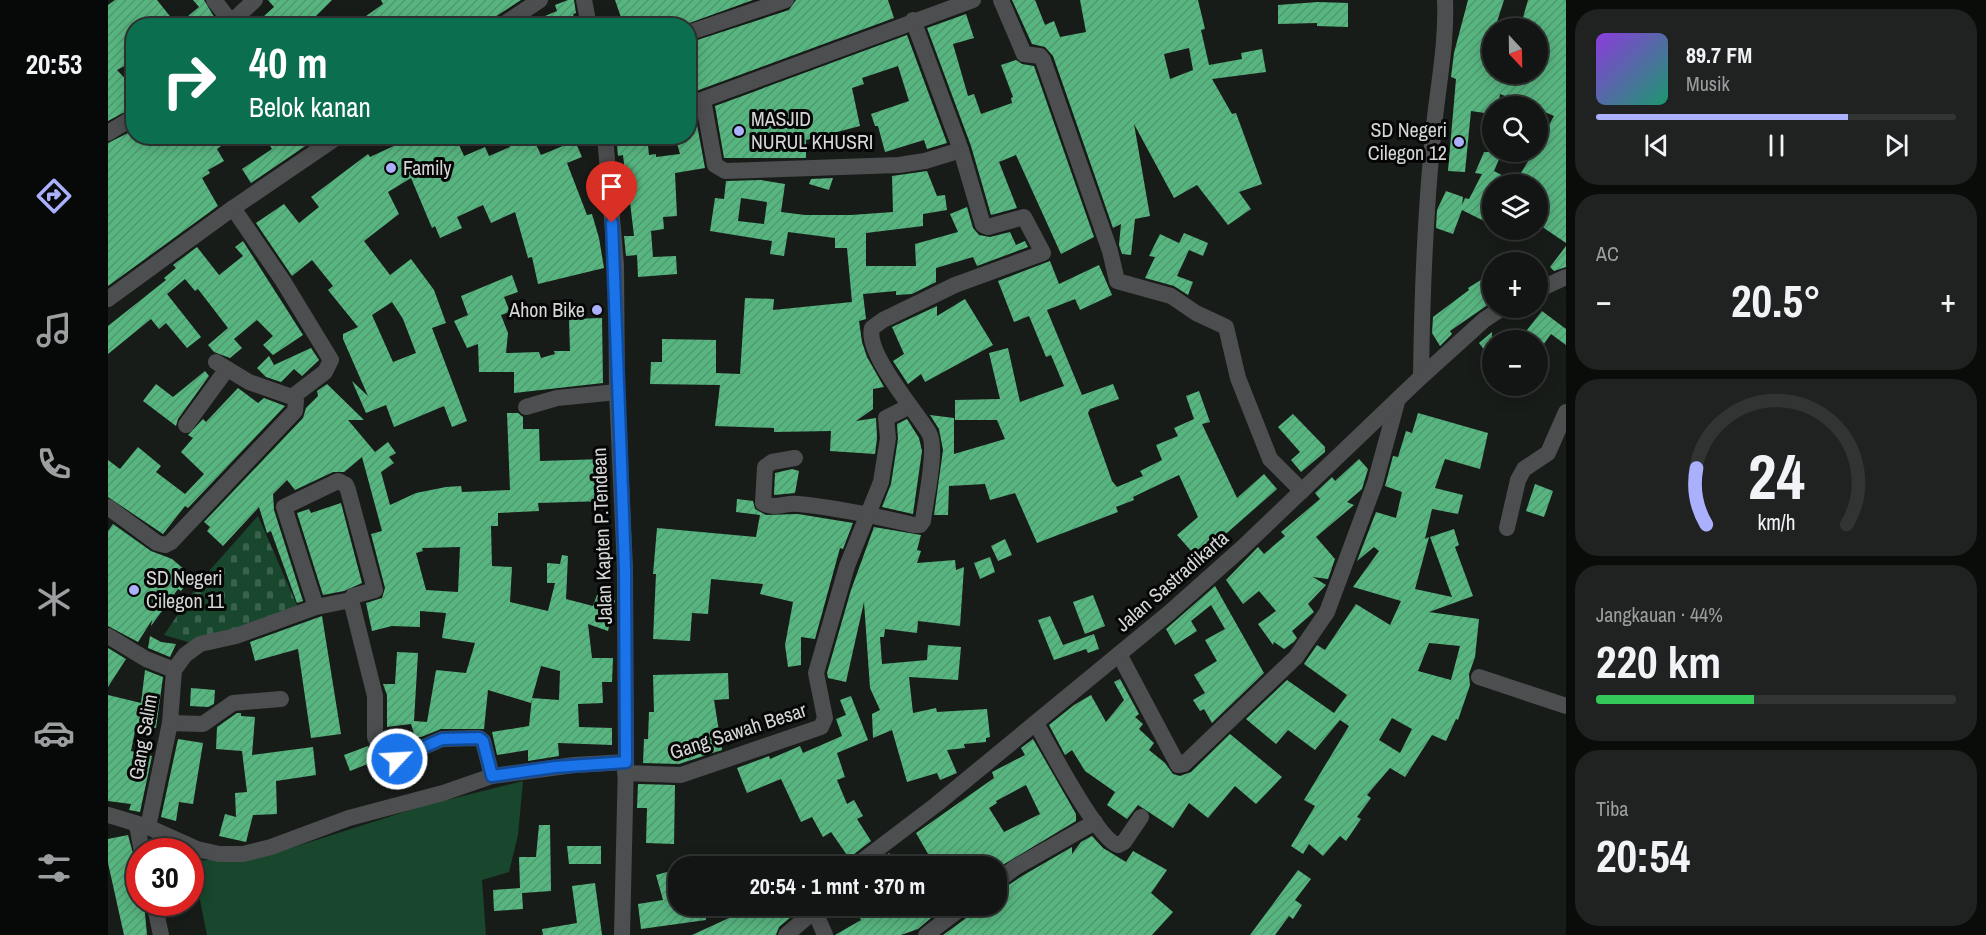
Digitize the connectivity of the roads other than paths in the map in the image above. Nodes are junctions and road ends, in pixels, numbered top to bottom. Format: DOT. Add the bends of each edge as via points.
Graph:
graph roads {
  1 [pos="214,0"];
  2 [pos="255,0"];
  3 [pos="540,0"];
  4 [pos="584,0"];
  5 [pos="786,0"];
  6 [pos="973,0"];
  7 [pos="1001,0"];
  8 [pos="1445,0"];
  9 [pos="227,18"];
  10 [pos="237,18"];
  11 [pos="513,18"];
  12 [pos="587,18"];
  13 [pos="913,20"];
  14 [pos="696,30"];
  15 [pos="696,103"];
  16 [pos="126,122"];
  17 [pos="108,133"];
  18 [pos="326,144"];
  19 [pos="606,144"];
  20 [pos="961,150"];
  21 [pos="233,208"];
  22 [pos="1566,277"];
  23 [pos="1548,285"];
  24 [pos="108,298"];
  25 [pos="1490,318"];
  26 [pos="1421,377"];
  27 [pos="617,392"];
  28 [pos="292,397"];
  29 [pos="1397,402"];
  30 [pos="910,406"];
  31 [pos="526,407"];
  32 [pos="1566,412"];
  33 [pos="186,425"];
  34 [pos="795,458"];
  35 [pos="1302,491"];
  36 [pos="108,507"];
  37 [pos="867,514"];
  38 [pos="1507,528"];
  39 [pos="351,600"];
  40 [pos="316,607"];
  41 [pos="108,636"];
  42 [pos="1119,654"];
  43 [pos="174,670"];
  44 [pos="1479,677"];
  45 [pos="281,699"];
  46 [pos="1566,706"];
  47 [pos="170,723"];
  48 [pos="1036,723"];
  49 [pos="626,768"];
  50 [pos="492,776"];
  51 [pos="108,815"];
  52 [pos="1141,817"];
  53 [pos="1095,822"];
  54 [pos="142,826"];
  55 [pos="142,838"];
  56 [pos="868,856"];
  57 [pos="1007,874"];
  58 [pos="157,916"];
  59 [pos="809,916"];
  60 [pos="819,916"];
  61 [pos="951,916"];
  62 [pos="161,935"];
  63 [pos="622,935"];
  64 [pos="786,935"];
  65 [pos="825,935"];
  66 [pos="926,935"];
  1 -- 9 [label="street"];
  2 -- 10 [label="street"];
  3 -- 11 [label="street"];
  4 -- 12 [label="street"];
  5 -- 14 [label="street"];
  6 -- 13 [label="street"];
  7 -- 35 [label="street" via="1024,54 1043,60 1110,251 1114,276 1122,284 1171,296 1226,327 1238,378 1270,459"];
  8 -- 26 [label="street" via="1446,30 1423,259"];
  13 -- 15 [label="street"];
  13 -- 20 [label="street"];
  15 -- 20 [label="street" via="715,165 725,171 899,165"];
  16 -- 17 [label="street"];
  18 -- 21 [label="street"];
  19 -- 27 [label="street, Jalan Kapten P.Tendean" via="616,265"];
  20 -- 30 [label="street" via="983,225 1024,217 1043,253 955,285 876,324 872,341 891,380"];
  21 -- 24 [label="street"];
  21 -- 28 [label="street" via="331,360 325,372"];
  22 -- 23 [label="street"];
  25 -- 26 [label="street, Jalan Sastradikarta"];
  26 -- 29 [label="street, Jalan Sastradikarta"];
  27 -- 31 [label="street" via="557,398"];
  27 -- 49 [label="street, Jalan Kapten P.Tendean" via="625,569"];
  28 -- 33 [label="street" via="249,382 222,366"];
  28 -- 36 [label="street" via="297,406 292,417 171,542 157,543"];
  29 -- 35 [label="street, Jalan Sastradikarta"];
  29 -- 42 [label="street" via="1376,483 1327,612 1296,657 1184,764 1178,765"];
  30 -- 37 [label="street, Gang Sawah Besar" via="886,415 888,438 881,482"];
  30 -- 37 [label="street" via="932,441 923,521 914,525"];
  32 -- 38 [label="street" via="1548,453 1524,469 1518,480"];
  34 -- 37 [label="street" via="765,467 763,502"];
  35 -- 42 [label="street, Jalan Sastradikarta"];
  37 -- 49 [label="street, Gang Sawah Besar" via="847,566 816,673 825,718 821,727 681,775"];
  39 -- 40 [label="street, Gang Salim"];
  39 -- 40 [label="street, Gang Salim" via="375,588 348,490 338,482 284,507"];
  39 -- 50 [label="street" via="375,696 375,737 386,760 442,739 479,738"];
  40 -- 43 [label="street, Gang Salim" via="236,636 200,644"];
  41 -- 43 [label="street" via="146,659"];
  42 -- 48 [label="street, Jalan Sastradikarta"];
  43 -- 47 [label="street, Gang Salim"];
  44 -- 46 [label="street"];
  45 -- 47 [label="street" via="232,703 203,724"];
  47 -- 54 [label="street, Gang Salim"];
  48 -- 53 [label="street"];
  48 -- 56 [label="street, Jalan Sastradikarta"];
  49 -- 50 [label="street, Gang Sawah Besar" via="555,767"];
  49 -- 63 [label="street, Jalan Kapten P.Tendean"];
  50 -- 54 [label="street, Gang Sawah Besar" via="319,827 243,854 197,849"];
  51 -- 54 [label="street, Gang Sawah Besar"];
  52 -- 53 [label="street" via="1118,845"];
  53 -- 57 [label="street"];
  54 -- 55 [label="street"];
  58 -- 62 [label="street"];
  59 -- 64 [label="street"];
  60 -- 65 [label="street"];
  61 -- 66 [label="street"];
}
